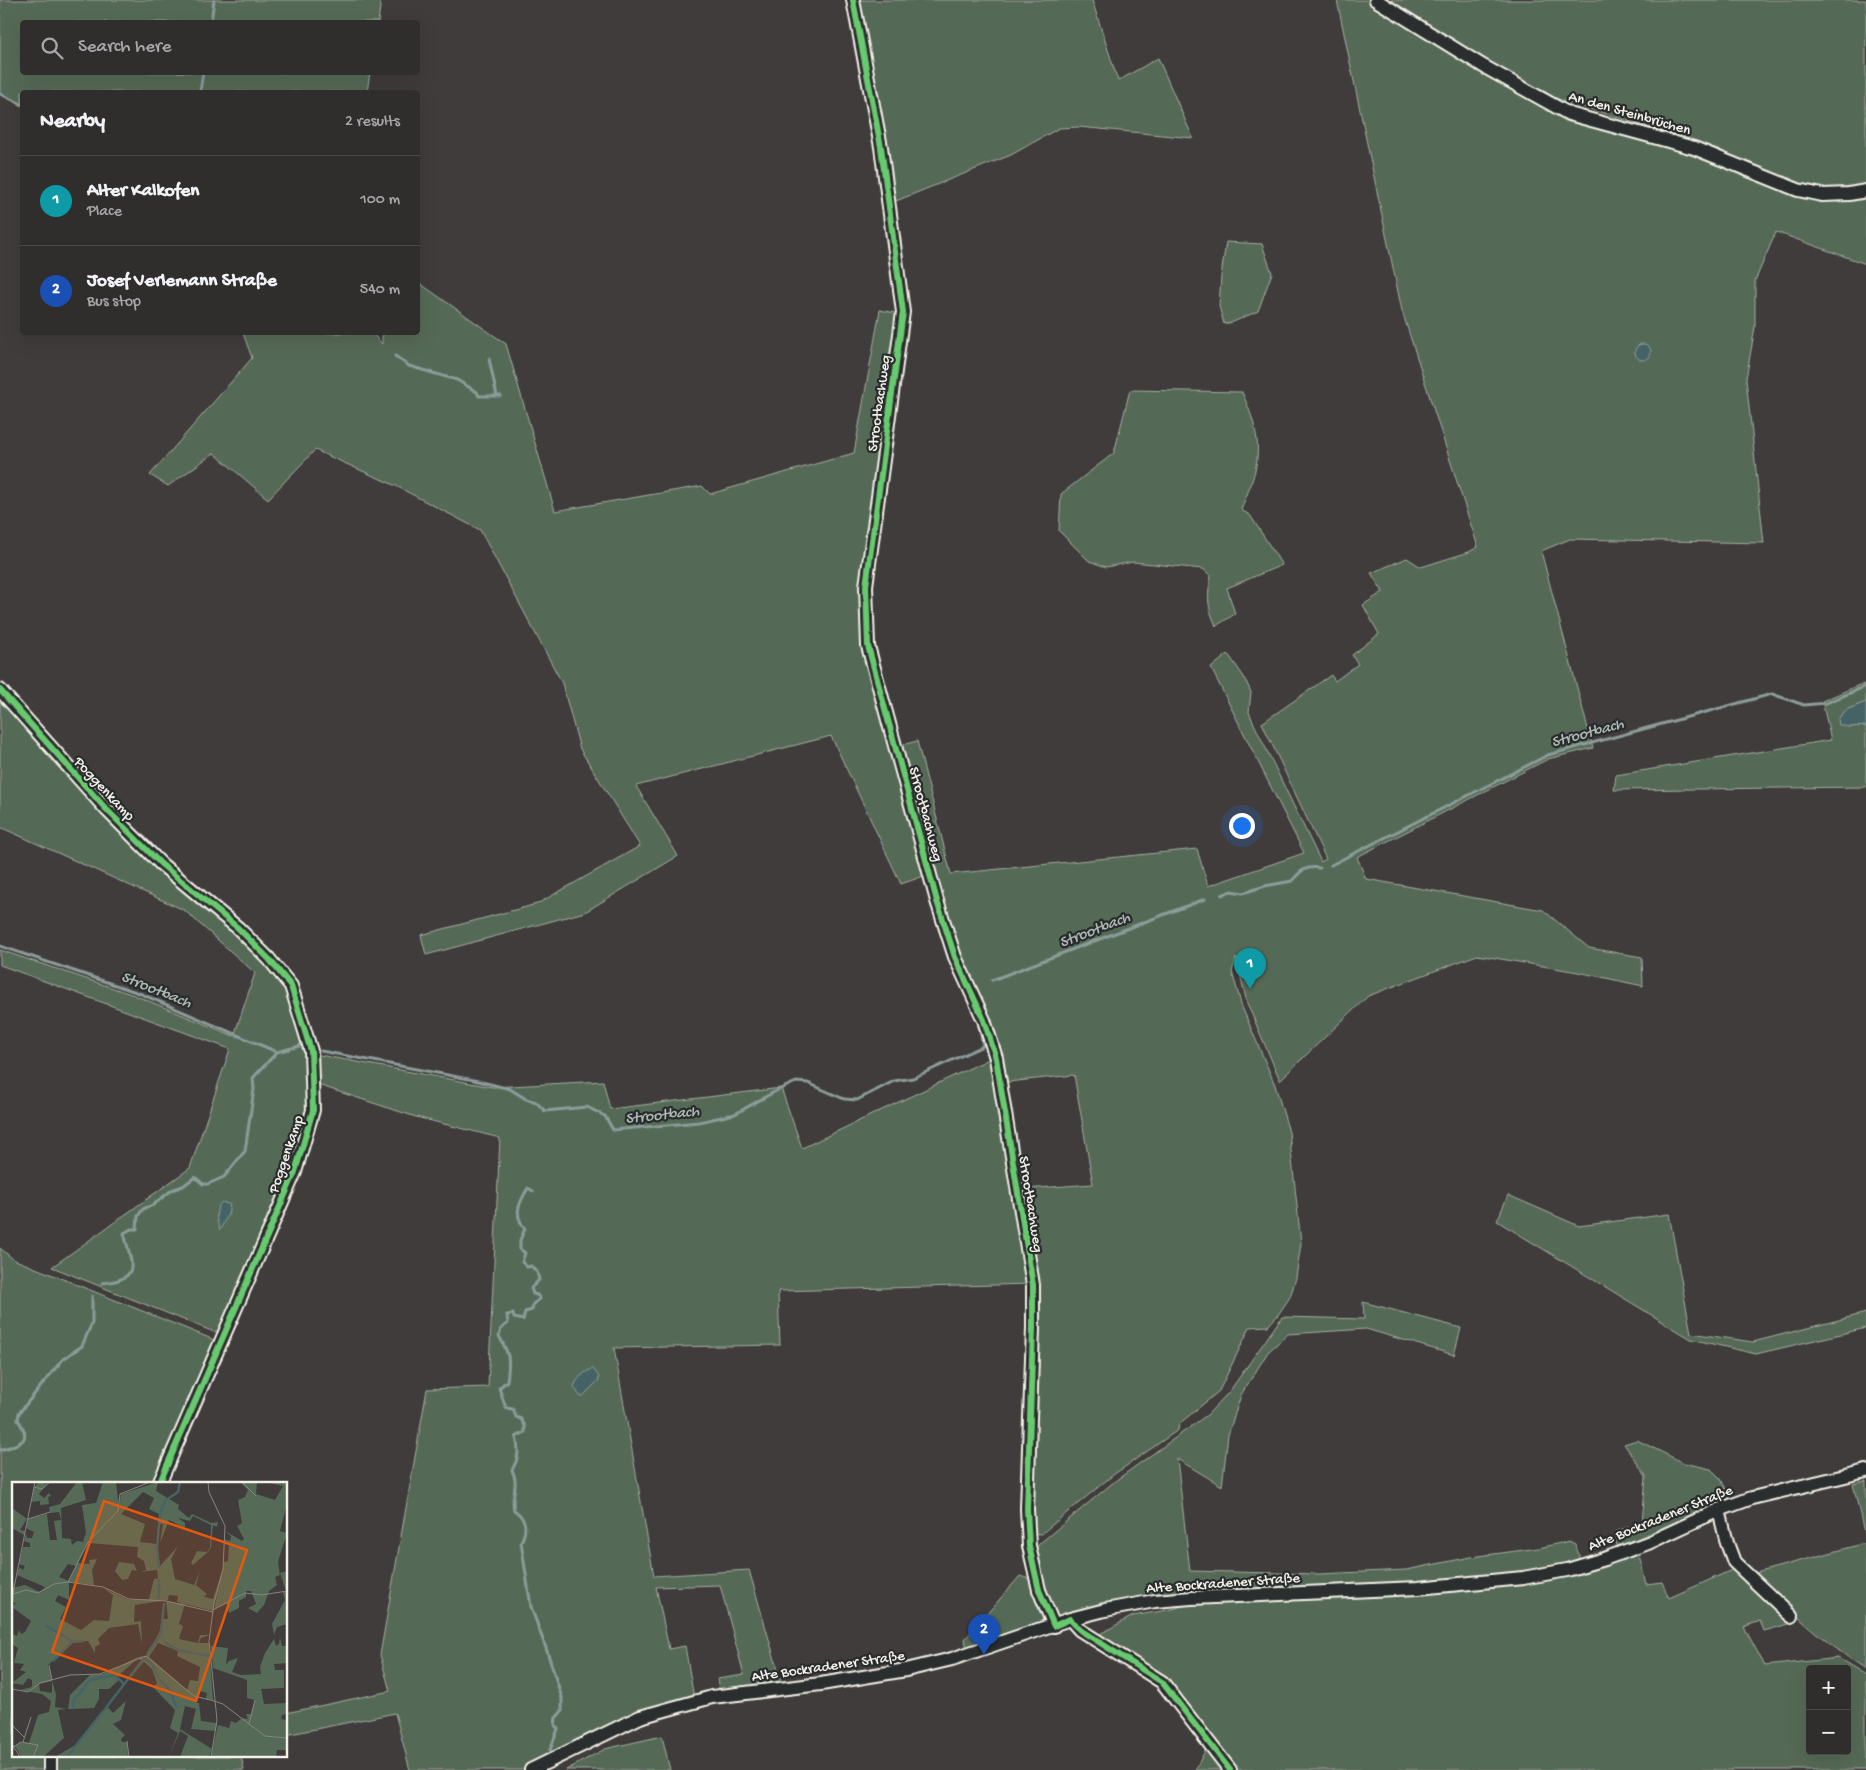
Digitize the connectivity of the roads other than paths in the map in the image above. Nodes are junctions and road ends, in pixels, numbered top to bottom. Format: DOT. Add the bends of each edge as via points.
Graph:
graph roads {
  1 [pos="853,0"];
  2 [pos="1376,0"];
  3 [pos="1866,191"];
  4 [pos="0,690"];
  5 [pos="1866,1471"];
  6 [pos="160,1482"];
  7 [pos="1719,1510"];
  8 [pos="1791,1616"];
  9 [pos="1070,1619"];
  10 [pos="1054,1626"];
  11 [pos="531,1770"];
  12 [pos="1230,1770"];
  1 -- 10 [label="street, Strootbachweg" via="881,147 903,312 866,586 868,646 937,901 955,957 984,1020 996,1058 1033,1285 1027,1509 1029,1546 1039,1590"];
  2 -- 3 [label="street, An den Steinbrüchen" via="1569,114 1694,148 1798,190 1822,195"];
  4 -- 6 [label="street, Poggenkamp" via="106,809 161,864 238,928 269,959 291,986 311,1051 313,1110 295,1172"];
  5 -- 7 [label="street, Alte Bockradener Straße" via="1752,1498"];
  7 -- 8 [label="street" via="1734,1562"];
  7 -- 9 [label="street, Alte Bockradener Straße" via="1604,1560 1523,1578 1418,1588 1155,1601"];
  9 -- 10 [label="street, Alte Bockradener Straße"];
  9 -- 12 [label="street" via="1080,1630 1162,1682"];
  10 -- 11 [label="street, Alte Bockradener Straße" via="952,1659 906,1670 705,1699 640,1718"];
}
